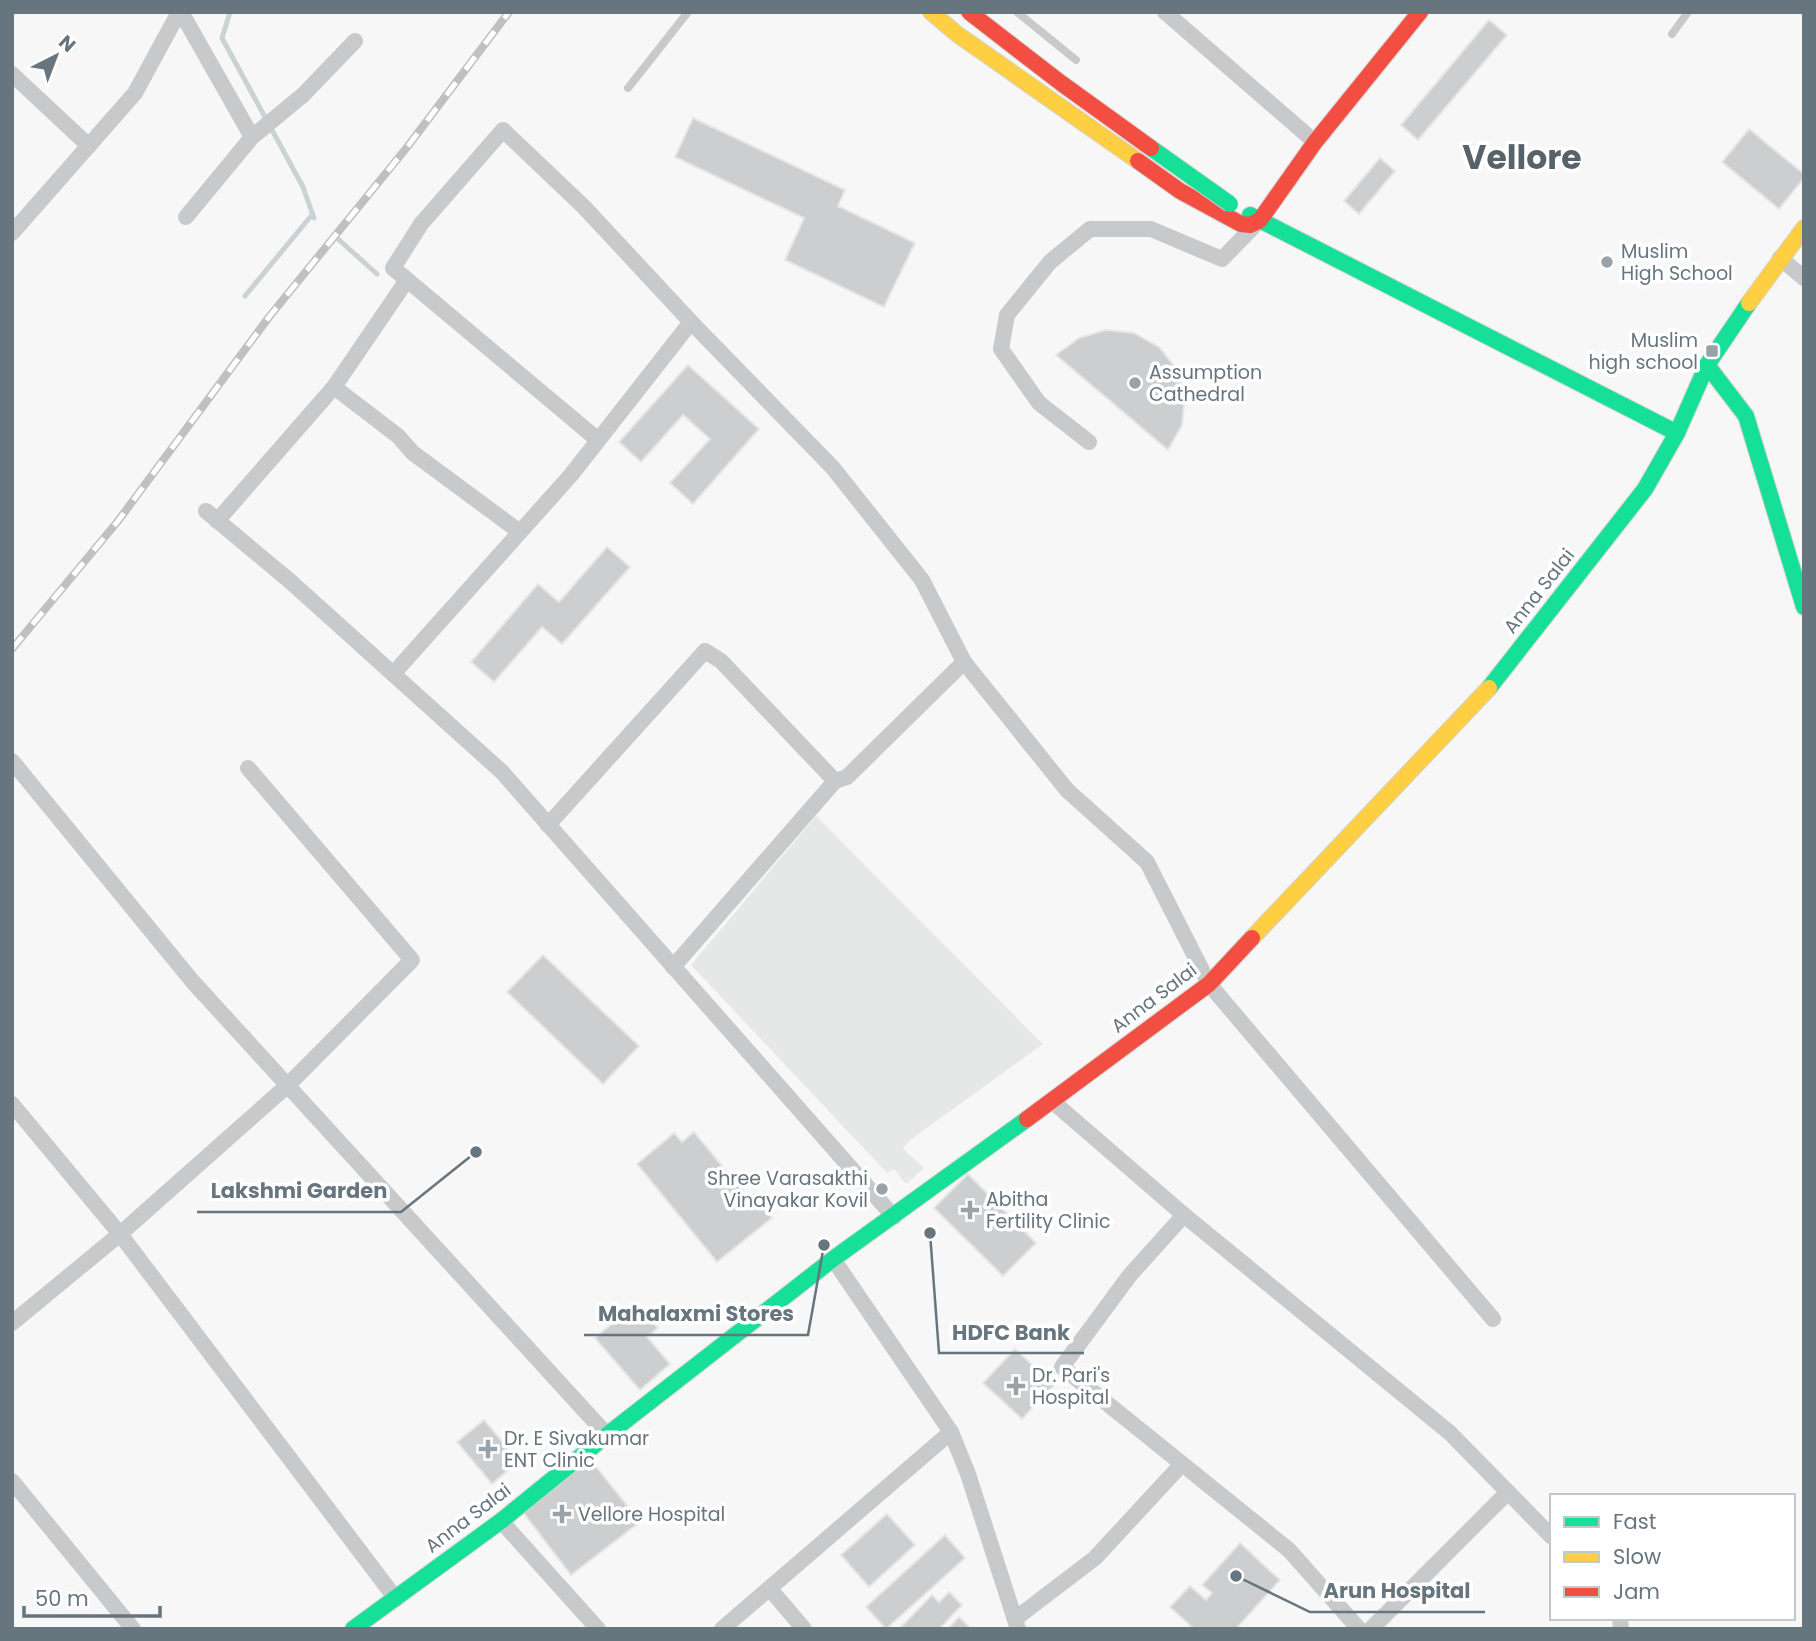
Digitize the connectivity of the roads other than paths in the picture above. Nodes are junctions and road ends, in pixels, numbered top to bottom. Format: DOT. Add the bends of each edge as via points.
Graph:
graph roads {
  1 [pos="180,12"];
  2 [pos="688,12"];
  3 [pos="931,12"];
  4 [pos="969,12"];
  5 [pos="975,12"];
  6 [pos="1017,12"];
  7 [pos="1165,12"];
  8 [pos="1420,12"];
  9 [pos="1688,12"];
  10 [pos="957,34"];
  11 [pos="1672,34"];
  12 [pos="355,41"];
  13 [pos="1076,60"];
  14 [pos="12,74"];
  15 [pos="628,88"];
  16 [pos="252,137"];
  17 [pos="1315,142"];
  18 [pos="89,146"];
  19 [pos="186,216"];
  20 [pos="1260,220"];
  21 [pos="1804,228"];
  22 [pos="12,233"];
  23 [pos="1780,258"];
  24 [pos="1804,278"];
  25 [pos="407,280"];
  26 [pos="691,323"];
  27 [pos="1707,365"];
  28 [pos="334,387"];
  29 [pos="1677,433"];
  30 [pos="598,440"];
  31 [pos="1089,442"];
  32 [pos="520,532"];
  33 [pos="1804,607"];
  34 [pos="964,662"];
  35 [pos="393,674"];
  36 [pos="12,761"];
  37 [pos="248,768"];
  38 [pos="835,781"];
  39 [pos="548,825"];
  40 [pos="673,967"];
  41 [pos="1209,984"];
  42 [pos="286,1085"];
  43 [pos="1052,1101"];
  44 [pos="12,1104"];
  45 [pos="1184,1215"];
  46 [pos="894,1217"];
  47 [pos="120,1234"];
  48 [pos="833,1259"];
  49 [pos="1493,1319"];
  50 [pos="12,1323"];
  51 [pos="951,1432"];
  52 [pos="607,1435"];
  53 [pos="1182,1464"];
  54 [pos="12,1480"];
  55 [pos="1508,1492"];
  56 [pos="501,1521"];
  57 [pos="1550,1535"];
  58 [pos="770,1589"];
  59 [pos="396,1599"];
  60 [pos="1017,1624"];
  61 [pos="133,1629"];
  62 [pos="354,1629"];
  63 [pos="598,1629"];
  64 [pos="722,1629"];
  65 [pos="804,1629"];
  66 [pos="1359,1629"];
  67 [pos="1371,1629"];
  1 -- 16 [label="street"];
  1 -- 18 [label="street" via="135,93"];
  2 -- 15 [label="lane"];
  3 -- 10 [label="main road"];
  4 -- 20 [label="main road, bridge" via="1230,204"];
  5 -- 10 [label="main road"];
  6 -- 13 [label="lane"];
  7 -- 17 [label="street"];
  8 -- 17 [label="main road"];
  9 -- 11 [label="lane"];
  10 -- 20 [label="main road" via="1180,191 1241,224"];
  12 -- 16 [label="street" via="303,95"];
  14 -- 18 [label="street"];
  16 -- 19 [label="street"];
  17 -- 20 [label="main road"];
  18 -- 22 [label="street"];
  20 -- 29 [label="main road"];
  20 -- 31 [label="street" via="1222,258 1151,229 1090,229 1050,262 1007,315 1001,349 1039,403"];
  21 -- 23 [label="main road, Anna Salai"];
  23 -- 24 [label="street"];
  23 -- 27 [label="main road, Anna Salai"];
  25 -- 26 [label="street" via="393,268 421,224 503,130 584,208"];
  25 -- 28 [label="street"];
  25 -- 30 [label="street"];
  26 -- 30 [label="street"];
  26 -- 34 [label="street" via="841,478 922,580"];
  27 -- 29 [label="main road, Anna Salai"];
  27 -- 33 [label="main road" via="1746,416"];
  28 -- 32 [label="street"];
  28 -- 35 [label="street" via="212,516"];
  29 -- 41 [label="main road, Anna Salai" via="1645,489 1491,686"];
  30 -- 32 [label="street"];
  32 -- 35 [label="street"];
  34 -- 38 [label="street" via="847,776"];
  34 -- 41 [label="street" via="1067,790 1147,862"];
  35 -- 39 [label="street" via="502,772"];
  36 -- 42 [label="street" via="193,982"];
  37 -- 42 [label="street" via="412,960"];
  38 -- 39 [label="street" via="721,661 705,651"];
  38 -- 40 [label="street"];
  39 -- 40 [label="street"];
  40 -- 46 [label="street"];
  41 -- 43 [label="main road, Anna Salai"];
  41 -- 49 [label="street"];
  42 -- 47 [label="street"];
  42 -- 52 [label="street"];
  43 -- 45 [label="street"];
  43 -- 46 [label="main road, Anna Salai"];
  44 -- 47 [label="street"];
  45 -- 53 [label="street" via="1130,1275 1062,1367"];
  45 -- 55 [label="street" via="1450,1433"];
  46 -- 48 [label="main road, Anna Salai"];
  47 -- 50 [label="street"];
  47 -- 59 [label="street"];
  48 -- 51 [label="street"];
  48 -- 52 [label="main road, Anna Salai"];
  51 -- 58 [label="street"];
  51 -- 60 [label="street"];
  52 -- 56 [label="main road, Anna Salai"];
  53 -- 60 [label="street" via="1095,1558"];
  53 -- 66 [label="street" via="1289,1550"];
  54 -- 61 [label="street"];
  55 -- 57 [label="street"];
  55 -- 67 [label="street"];
  56 -- 59 [label="main road, Anna Salai"];
  56 -- 63 [label="street"];
  58 -- 64 [label="street"];
  58 -- 65 [label="street"];
  59 -- 62 [label="main road, Anna Salai"];
}
